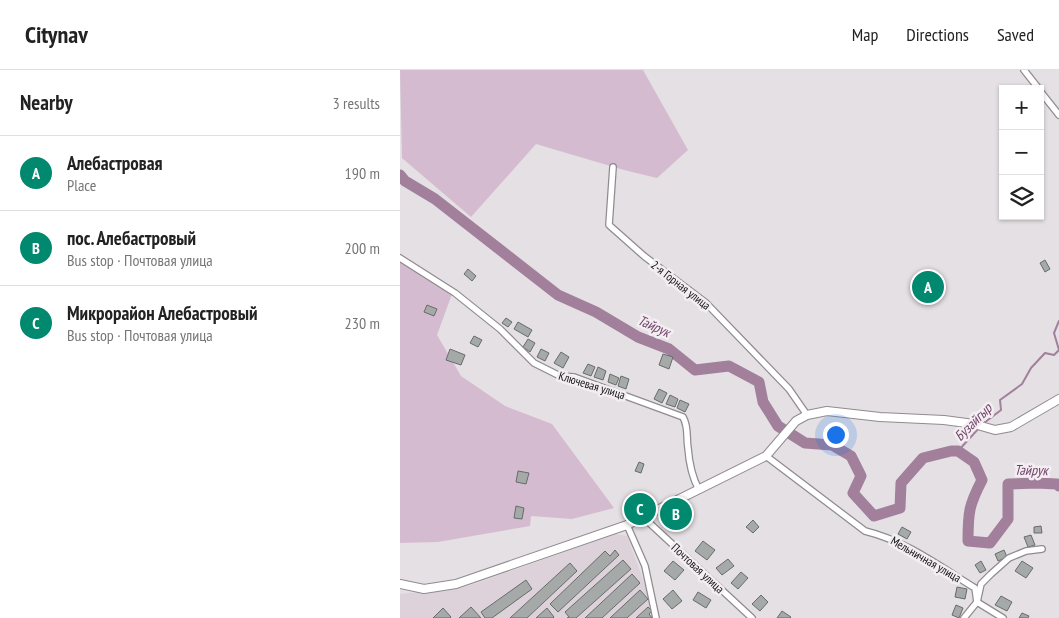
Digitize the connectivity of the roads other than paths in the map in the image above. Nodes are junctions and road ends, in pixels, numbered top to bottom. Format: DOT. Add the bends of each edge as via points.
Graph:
graph roads {
  1 [pos="1024,70"];
  2 [pos="1036,85"];
  3 [pos="1044,95"];
  4 [pos="1059,115"];
  5 [pos="613,166"];
  6 [pos="400,258"];
  7 [pos="1059,399"];
  8 [pos="807,415"];
  9 [pos="766,456"];
  10 [pos="699,490"];
  11 [pos="643,518"];
  12 [pos="627,525"];
  13 [pos="1042,548"];
  14 [pos="400,584"];
  15 [pos="977,602"];
  16 [pos="656,618"];
  17 [pos="752,618"];
  18 [pos="964,618"];
  19 [pos="1003,618"];
  1 -- 2 [label="street"];
  3 -- 4 [label="street"];
  5 -- 8 [label="street, 2-я Горная улица" via="609,224 644,256 706,303 789,389"];
  6 -- 10 [label="street, Ключевая улица" via="455,293 500,329 534,363 560,376 574,377 683,417 688,426 694,481"];
  7 -- 8 [label="street" via="1011,427 995,430 944,420 827,411"];
  8 -- 9 [label="street" via="796,421"];
  9 -- 10 [label="street"];
  9 -- 15 [label="street, Мельничная улица" via="865,531 910,548 975,588"];
  10 -- 11 [label="street"];
  11 -- 12 [label="street"];
  11 -- 17 [label="street, Почтовая улица"];
  12 -- 14 [label="street" via="456,584 424,589"];
  12 -- 16 [label="street" via="645,566"];
  13 -- 15 [label="street" via="1009,558 982,584"];
  15 -- 18 [label="street"];
  15 -- 19 [label="street, Мельничная улица"];
}
